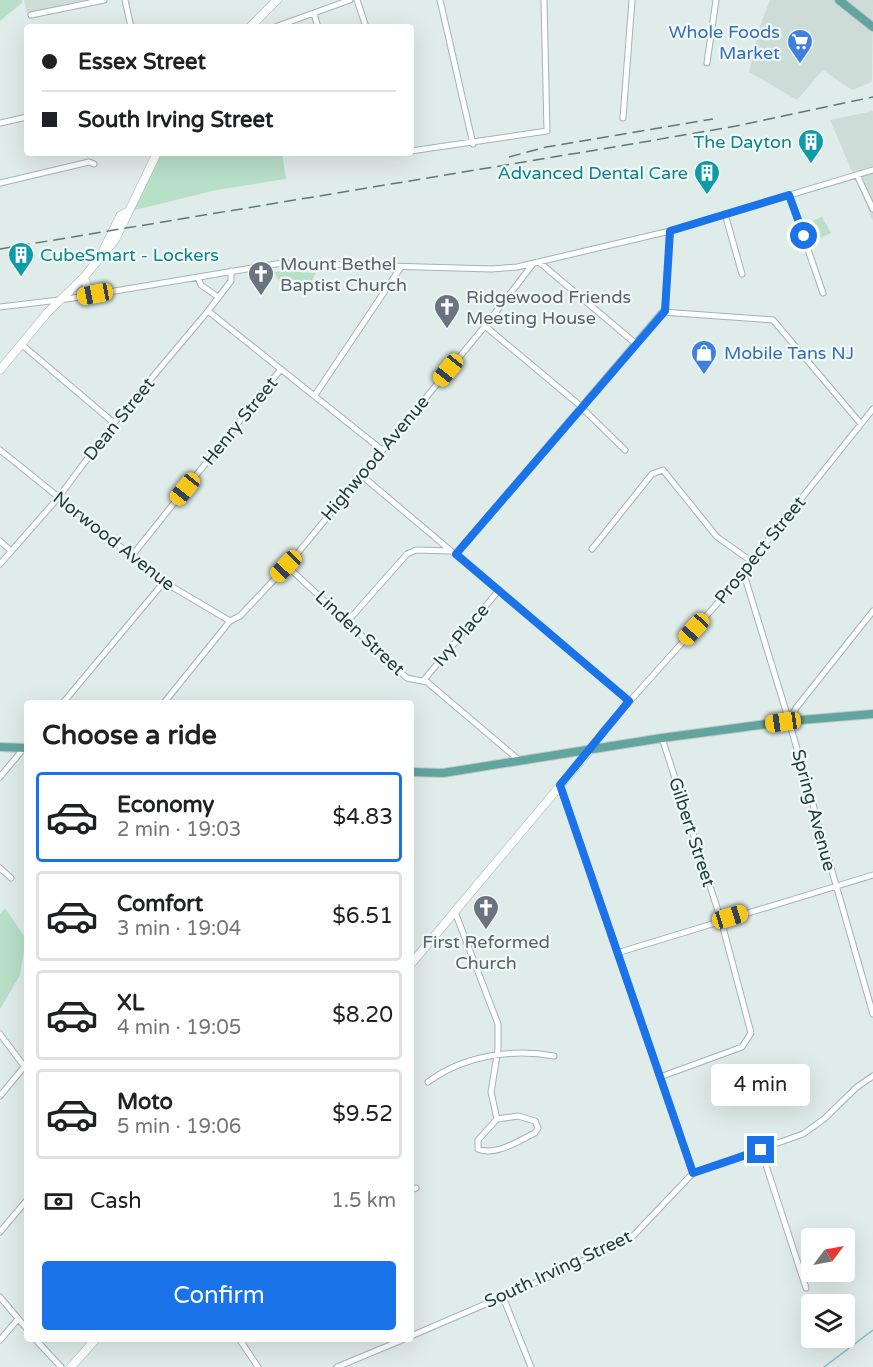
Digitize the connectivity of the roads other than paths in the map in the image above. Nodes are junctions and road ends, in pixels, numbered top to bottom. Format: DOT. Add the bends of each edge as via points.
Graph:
graph roads {
  1 [pos="104,0"];
  2 [pos="125,0"];
  3 [pos="277,0"];
  4 [pos="350,0"];
  5 [pos="357,0"];
  6 [pos="440,0"];
  7 [pos="544,0"];
  8 [pos="632,0"];
  9 [pos="716,0"];
  10 [pos="838,0"];
  11 [pos="338,2"];
  12 [pos="314,14"];
  13 [pos="31,15"];
  14 [pos="130,24"];
  15 [pos="253,24"];
  16 [pos="284,24"];
  17 [pos="317,24"];
  18 [pos="365,24"];
  19 [pos="873,27"];
  20 [pos="707,63"];
  21 [pos="24,118"];
  22 [pos="623,118"];
  23 [pos="0,123"];
  24 [pos="473,144"];
  25 [pos="414,151"];
  26 [pos="156,156"];
  27 [pos="94,164"];
  28 [pos="873,170"];
  29 [pos="857,175"];
  30 [pos="0,183"];
  31 [pos="789,195"];
  32 [pos="873,209"];
  33 [pos="725,214"];
  34 [pos="670,231"];
  35 [pos="536,263"];
  36 [pos="401,267"];
  37 [pos="231,271"];
  38 [pos="742,274"];
  39 [pos="84,277"];
  40 [pos="198,277"];
  41 [pos="823,293"];
  42 [pos="95,294"];
  43 [pos="218,297"];
  44 [pos="59,300"];
  45 [pos="0,307"];
  46 [pos="208,311"];
  47 [pos="665,311"];
  48 [pos="485,326"];
  49 [pos="635,343"];
  50 [pos="21,344"];
  51 [pos="281,369"];
  52 [pos="0,370"];
  53 [pos="315,395"];
  54 [pos="581,407"];
  55 [pos="873,409"];
  56 [pos="114,423"];
  57 [pos="861,424"];
  58 [pos="0,450"];
  59 [pos="382,450"];
  60 [pos="625,450"];
  61 [pos="361,475"];
  62 [pos="58,498"];
  63 [pos="0,542"];
  64 [pos="592,549"];
  65 [pos="11,551"];
  66 [pos="454,552"];
  67 [pos="131,557"];
  68 [pos="751,561"];
  69 [pos="0,564"];
  70 [pos="286,566"];
  71 [pos="743,571"];
  72 [pos="164,582"];
  73 [pos="499,590"];
  74 [pos="873,611"];
  75 [pos="233,620"];
  76 [pos="347,622"];
  77 [pos="423,681"];
  78 [pos="65,700"];
  79 [pos="166,700"];
  80 [pos="629,701"];
  81 [pos="873,714"];
  82 [pos="789,721"];
  83 [pos="662,738"];
  84 [pos="0,747"];
  85 [pos="24,747"];
  86 [pos="24,749"];
  87 [pos="589,751"];
  88 [pos="520,761"];
  89 [pos="414,772"];
  90 [pos="0,777"];
  91 [pos="560,785"];
  92 [pos="0,868"];
  93 [pos="873,875"];
  94 [pos="11,878"];
  95 [pos="835,886"];
  96 [pos="455,912"];
  97 [pos="721,920"];
  98 [pos="617,953"];
  99 [pos="414,960"];
  100 [pos="873,1014"];
  101 [pos="0,1034"];
  102 [pos="498,1054"];
  103 [pos="554,1056"];
  104 [pos="24,1065"];
  105 [pos="24,1070"];
  106 [pos="873,1076"];
  107 [pos="660,1077"];
  108 [pos="428,1082"];
  109 [pos="0,1096"];
  110 [pos="497,1119"];
  111 [pos="761,1150"];
  112 [pos="693,1173"];
  113 [pos="24,1204"];
  114 [pos="0,1232"];
  115 [pos="806,1288"];
  116 [pos="0,1297"];
  117 [pos="503,1297"];
  118 [pos="18,1319"];
  119 [pos="24,1326"];
  120 [pos="414,1335"];
  121 [pos="0,1340"];
  122 [pos="38,1342"];
  123 [pos="93,1342"];
  124 [pos="241,1342"];
  125 [pos="397,1342"];
  126 [pos="61,1367"];
  127 [pos="71,1367"];
  128 [pos="258,1367"];
  129 [pos="337,1367"];
  130 [pos="531,1367"];
  1 -- 13 [label="street"];
  2 -- 14 [label="street"];
  3 -- 15 [label="street"];
  4 -- 11 [label="street"];
  5 -- 18 [label="street"];
  6 -- 24 [label="street"];
  7 -- 24 [label="street" via="547,131"];
  8 -- 22 [label="street"];
  9 -- 20 [label="street"];
  10 -- 19 [label="main road"];
  11 -- 12 [label="street"];
  12 -- 16 [label="street"];
  12 -- 17 [label="street"];
  21 -- 23 [label="street"];
  24 -- 25 [label="street"];
  26 -- 39 [label="street" via="115,240"];
  27 -- 30 [label="street"];
  28 -- 29 [label="street"];
  29 -- 31 [label="street"];
  29 -- 32 [label="street"];
  31 -- 33 [label="street"];
  31 -- 41 [label="street"];
  33 -- 34 [label="street"];
  33 -- 38 [label="street"];
  34 -- 35 [label="street"];
  34 -- 47 [label="street"];
  35 -- 36 [label="street" via="492,269"];
  35 -- 48 [label="street, Highwood Avenue"];
  35 -- 49 [label="street"];
  36 -- 37 [label="street" via="282,263"];
  36 -- 53 [label="street"];
  37 -- 40 [label="street"];
  37 -- 43 [label="street, Dean Street" via="231,281"];
  39 -- 42 [label="street" via="88,290"];
  39 -- 44 [label="street"];
  40 -- 42 [label="street"];
  40 -- 43 [label="street" via="201,285"];
  42 -- 44 [label="street"];
  43 -- 46 [label="street, Dean Street"];
  44 -- 45 [label="street"];
  44 -- 50 [label="street"];
  46 -- 51 [label="street"];
  46 -- 56 [label="street, Dean Street"];
  47 -- 49 [label="street"];
  47 -- 57 [label="street" via="773,320"];
  48 -- 54 [label="street"];
  48 -- 59 [label="street, Highwood Avenue"];
  49 -- 54 [label="street"];
  50 -- 52 [label="street"];
  50 -- 56 [label="street"];
  51 -- 53 [label="street"];
  51 -- 67 [label="street, Henry Street"];
  53 -- 59 [label="street"];
  54 -- 60 [label="street"];
  54 -- 66 [label="street"];
  55 -- 57 [label="street, Prospect Street"];
  56 -- 62 [label="street, Dean Street"];
  57 -- 68 [label="street, Prospect Street"];
  58 -- 62 [label="street, Norwood Avenue"];
  59 -- 61 [label="street, Highwood Avenue"];
  61 -- 66 [label="street"];
  61 -- 70 [label="street, Highwood Avenue"];
  62 -- 65 [label="street, Dean Street"];
  62 -- 67 [label="street, Norwood Avenue"];
  63 -- 65 [label="street"];
  64 -- 68 [label="street" via="659,470 667,473 717,537"];
  65 -- 69 [label="street, Dean Street"];
  66 -- 73 [label="street"];
  66 -- 76 [label="street" via="416,550 407,554"];
  67 -- 72 [label="street, Norwood Avenue"];
  68 -- 71 [label="street, Prospect Street"];
  70 -- 75 [label="street, Highwood Avenue"];
  70 -- 76 [label="street, Linden Street"];
  71 -- 80 [label="street, Prospect Street"];
  71 -- 82 [label="street, Spring Avenue"];
  72 -- 75 [label="street, Norwood Avenue"];
  72 -- 78 [label="street"];
  73 -- 77 [label="street, Ivy Place"];
  73 -- 80 [label="street"];
  74 -- 82 [label="street"];
  75 -- 79 [label="street, Highwood Avenue"];
  76 -- 77 [label="street, Linden Street" via="407,678"];
  77 -- 88 [label="street, Linden Street"];
  80 -- 87 [label="street, Prospect Street"];
  81 -- 82 [label="main road"];
  82 -- 83 [label="main road"];
  82 -- 95 [label="street, Spring Avenue"];
  83 -- 87 [label="main road"];
  83 -- 97 [label="street, Gilbert Street"];
  84 -- 85 [label="main road"];
  86 -- 90 [label="street"];
  87 -- 88 [label="main road"];
  87 -- 91 [label="street, Prospect Street"];
  88 -- 89 [label="main road" via="442,773"];
  91 -- 96 [label="street, Prospect Street"];
  91 -- 98 [label="street"];
  92 -- 94 [label="street"];
  93 -- 95 [label="street"];
  95 -- 97 [label="street"];
  95 -- 100 [label="street, Spring Avenue"];
  96 -- 99 [label="street, Prospect Street"];
  96 -- 102 [label="street" via="498,1024"];
  97 -- 98 [label="street"];
  97 -- 107 [label="street, Gilbert Street" via="751,1027 750,1038 738,1049"];
  98 -- 107 [label="street"];
  101 -- 104 [label="street"];
  102 -- 103 [label="street"];
  102 -- 108 [label="street" via="453,1068"];
  102 -- 110 [label="street" via="491,1092"];
  105 -- 109 [label="street"];
  106 -- 111 [label="street, South Irving Street" via="815,1126 792,1140"];
  107 -- 112 [label="street"];
  110 -- 110 [label="street" via="524,1117 535,1121 538,1128 502,1148 481,1151 476,1143"];
  111 -- 112 [label="street, South Irving Street"];
  111 -- 115 [label="street"];
  112 -- 117 [label="street, South Irving Street" via="634,1235"];
  113 -- 114 [label="street"];
  116 -- 118 [label="street"];
  117 -- 120 [label="street, South Irving Street"];
  117 -- 130 [label="street"];
  118 -- 119 [label="street"];
  118 -- 121 [label="street"];
  122 -- 126 [label="street"];
  123 -- 127 [label="street"];
  124 -- 128 [label="street"];
  125 -- 129 [label="street"];
}
